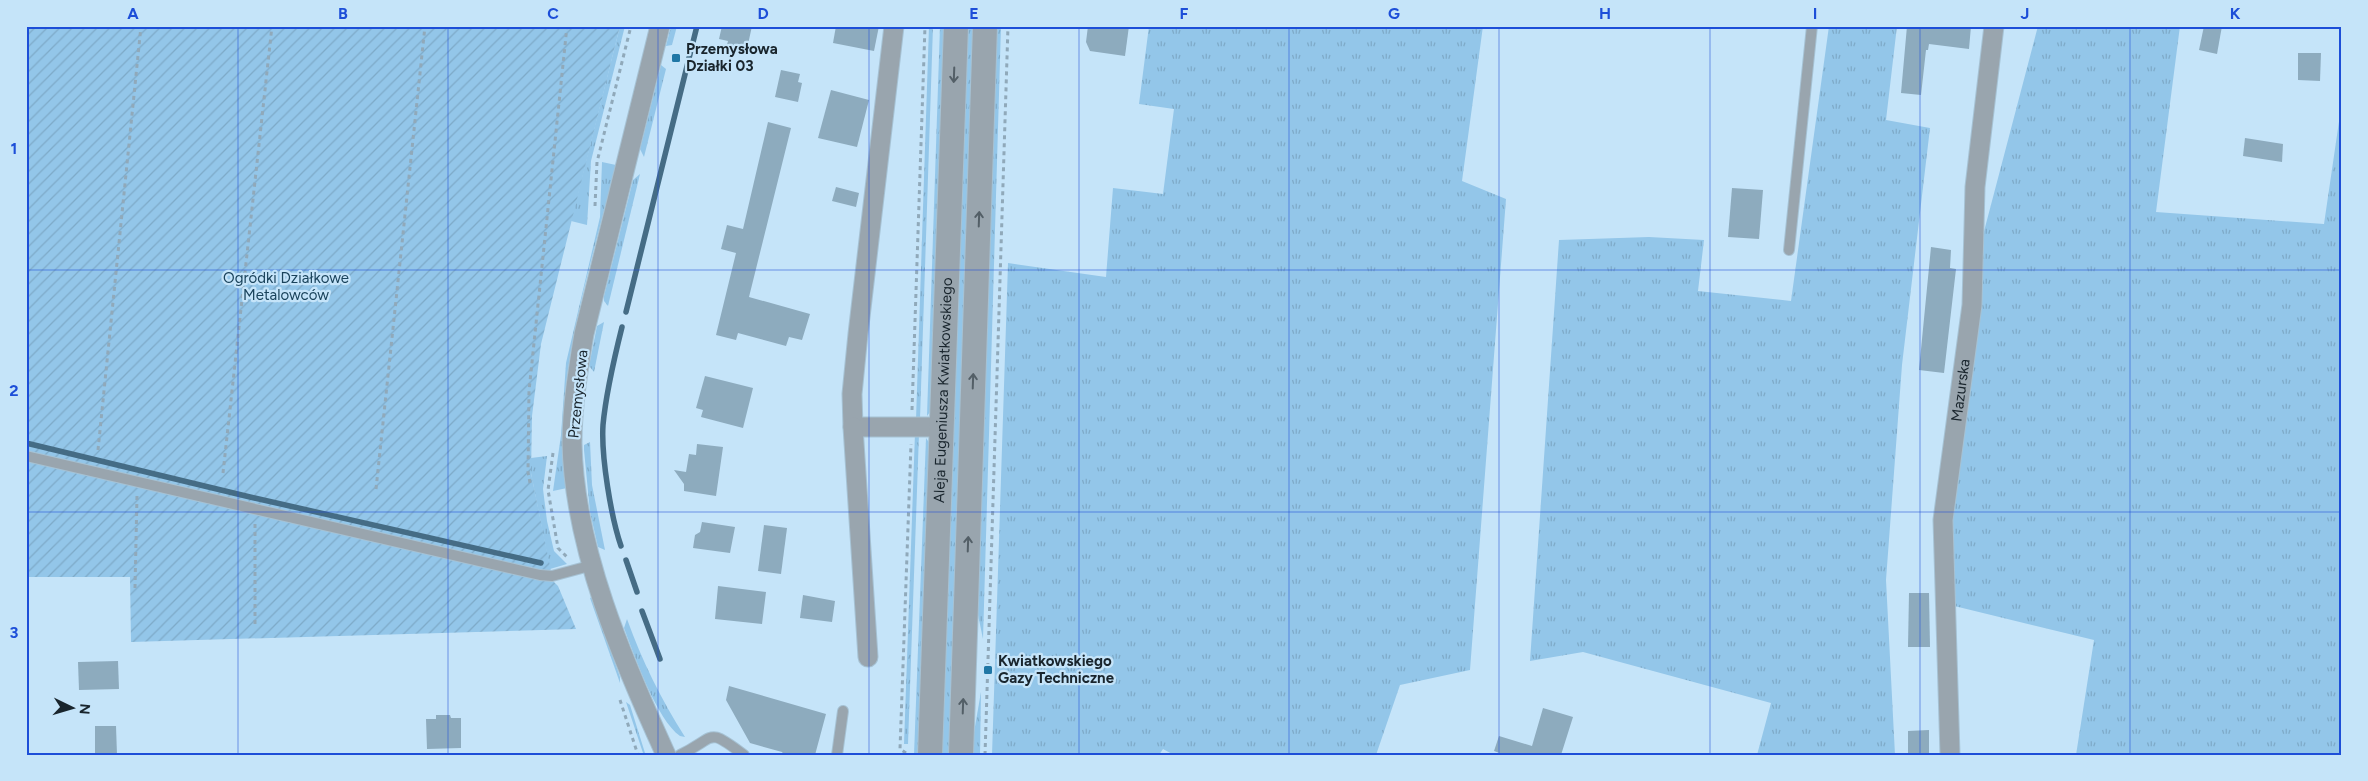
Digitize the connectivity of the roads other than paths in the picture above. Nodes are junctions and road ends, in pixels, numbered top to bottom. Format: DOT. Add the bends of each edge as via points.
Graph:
graph roads {
  1 [pos="660,26"];
  2 [pos="894,26"];
  3 [pos="956,26"];
  4 [pos="985,26"];
  5 [pos="1812,26"];
  6 [pos="1994,26"];
  7 [pos="1789,250"];
  8 [pos="853,427"];
  9 [pos="943,427"];
  10 [pos="26,456"];
  11 [pos="593,565"];
  12 [pos="868,657"];
  13 [pos="843,711"];
  14 [pos="692,752"];
  15 [pos="666,755"];
  16 [pos="680,755"];
  17 [pos="744,755"];
  18 [pos="837,755"];
  19 [pos="930,755"];
  20 [pos="961,755"];
  21 [pos="1950,755"];
  1 -- 11 [label="street, Przemysłowa" via="584,334 575,385 572,443 584,535"];
  2 -- 8 [label="street" via="858,334 852,394"];
  3 -- 9 [label="street, Aleja Eugeniusza Kwiatkowskiego, one-way"];
  20 -- 4 [label="street, Aleja Eugeniusza Kwiatkowskiego, one-way"];
  5 -- 7 [label="lane"];
  6 -- 21 [label="street, Mazurska" via="1975,187 1972,305 1943,520"];
  8 -- 9 [label="street"];
  8 -- 12 [label="street"];
  9 -- 19 [label="street, Aleja Eugeniusza Kwiatkowskiego"];
  10 -- 11 [label="lane" via="540,575 552,576"];
  11 -- 15 [label="street, Przemysłowa" via="638,694"];
  13 -- 18 [label="lane"];
  14 -- 16 [label="lane"];
  14 -- 17 [label="lane" via="708,737 720,737"];
}
